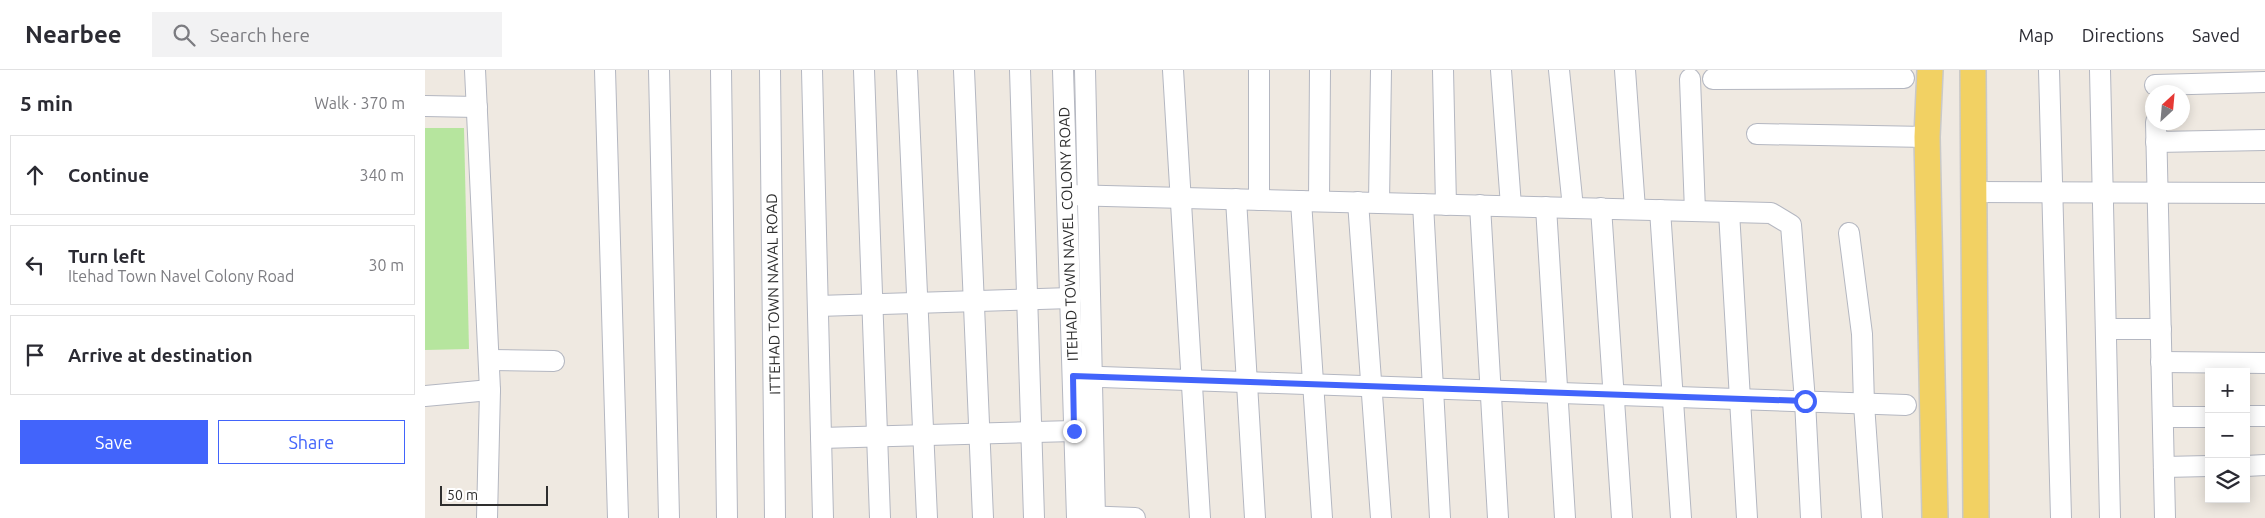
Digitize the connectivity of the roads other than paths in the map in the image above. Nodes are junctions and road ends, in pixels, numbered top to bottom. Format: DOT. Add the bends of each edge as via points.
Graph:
graph roads {
  1 [pos="475,70"];
  2 [pos="605,70"];
  3 [pos="659,70"];
  4 [pos="721,70"];
  5 [pos="770,70"];
  6 [pos="811,70"];
  7 [pos="864,70"];
  8 [pos="907,70"];
  9 [pos="964,70"];
  10 [pos="1019,70"];
  11 [pos="1063,70"];
  12 [pos="1085,70"];
  13 [pos="1173,70"];
  14 [pos="1259,70"];
  15 [pos="1320,70"];
  16 [pos="1381,70"];
  17 [pos="1443,70"];
  18 [pos="1501,70"];
  19 [pos="1559,70"];
  20 [pos="1625,70"];
  21 [pos="1973,70"];
  22 [pos="2049,70"];
  23 [pos="2100,70"];
  24 [pos="1930,71"];
  25 [pos="1904,74"];
  26 [pos="1690,79"];
  27 [pos="1713,79"];
  28 [pos="2265,82"];
  29 [pos="2155,83"];
  30 [pos="425,106"];
  31 [pos="477,107"];
  32 [pos="2156,132"];
  33 [pos="1757,134"];
  34 [pos="1927,136"];
  35 [pos="2265,140"];
  36 [pos="1975,192"];
  37 [pos="2103,192"];
  38 [pos="2051,193"];
  39 [pos="2158,193"];
  40 [pos="2265,194"];
  41 [pos="1067,195"];
  42 [pos="1088,196"];
  43 [pos="1180,198"];
  44 [pos="1235,199"];
  45 [pos="1259,200"];
  46 [pos="1310,201"];
  47 [pos="1358,202"];
  48 [pos="1379,203"];
  49 [pos="1423,204"];
  50 [pos="1446,205"];
  51 [pos="1481,205"];
  52 [pos="1511,206"];
  53 [pos="1546,207"];
  54 [pos="1573,208"];
  55 [pos="1601,208"];
  56 [pos="1635,209"];
  57 [pos="1660,210"];
  58 [pos="1695,211"];
  59 [pos="1729,212"];
  60 [pos="1849,233"];
  61 [pos="1071,298"];
  62 [pos="1027,300"];
  63 [pos="974,301"];
  64 [pos="917,303"];
  65 [pos="872,304"];
  66 [pos="817,306"];
  67 [pos="2106,329"];
  68 [pos="2161,329"];
  69 [pos="489,360"];
  70 [pos="554,361"];
  71 [pos="2161,362"];
  72 [pos="2265,363"];
  73 [pos="1083,376"];
  74 [pos="1191,380"];
  75 [pos="1247,382"];
  76 [pos="1313,384"];
  77 [pos="1371,386"];
  78 [pos="1433,388"];
  79 [pos="490,390"];
  80 [pos="1491,390"];
  81 [pos="1557,393"];
  82 [pos="1614,395"];
  83 [pos="425,396"];
  84 [pos="1673,397"];
  85 [pos="1740,399"];
  86 [pos="1805,401"];
  87 [pos="1864,404"];
  88 [pos="1906,405"];
  89 [pos="2250,416"];
  90 [pos="2265,416"];
  91 [pos="2163,417"];
  92 [pos="2205,417"];
  93 [pos="1074,431"];
  94 [pos="1031,432"];
  95 [pos="979,434"];
  96 [pos="923,435"];
  97 [pos="877,436"];
  98 [pos="821,438"];
  99 [pos="2265,465"];
  100 [pos="2205,466"];
  101 [pos="2250,466"];
  102 [pos="2164,467"];
  103 [pos="1086,517"];
  104 [pos="487,518"];
  105 [pos="618,518"];
  106 [pos="669,518"];
  107 [pos="727,518"];
  108 [pos="775,518"];
  109 [pos="823,518"];
  110 [pos="879,518"];
  111 [pos="927,518"];
  112 [pos="983,518"];
  113 [pos="1033,518"];
  114 [pos="1135,518"];
  115 [pos="1200,518"];
  116 [pos="1255,518"];
  117 [pos="1322,518"];
  118 [pos="1381,518"];
  119 [pos="1440,518"];
  120 [pos="1498,518"];
  121 [pos="1565,518"];
  122 [pos="1622,518"];
  123 [pos="1681,518"];
  124 [pos="1747,518"];
  125 [pos="1811,518"];
  126 [pos="1872,518"];
  127 [pos="1935,518"];
  128 [pos="1976,518"];
  129 [pos="2061,518"];
  130 [pos="2110,518"];
  131 [pos="2165,518"];
  1 -- 31 [label="street"];
  2 -- 105 [label="street"];
  3 -- 106 [label="street"];
  4 -- 107 [label="street"];
  5 -- 108 [label="street, ITTEHAD TOWN NAVAL ROAD"];
  6 -- 66 [label="street"];
  7 -- 65 [label="street"];
  8 -- 64 [label="street"];
  9 -- 63 [label="street"];
  10 -- 62 [label="street"];
  11 -- 41 [label="street, ITEHAD TOWN NAVEL COLONY ROAD"];
  12 -- 42 [label="street, ITEHAD TOWN NAVEL COLONY ROAD"];
  13 -- 43 [label="street"];
  14 -- 45 [label="street"];
  15 -- 46 [label="street"];
  16 -- 48 [label="street"];
  17 -- 50 [label="street"];
  18 -- 52 [label="street"];
  19 -- 54 [label="street"];
  20 -- 56 [label="street"];
  21 -- 36 [label="main road"];
  22 -- 38 [label="street"];
  23 -- 37 [label="street"];
  24 -- 25 [label="street"];
  24 -- 34 [label="main road"];
  25 -- 27 [label="street"];
  26 -- 58 [label="street"];
  28 -- 29 [label="street"];
  30 -- 31 [label="street"];
  31 -- 69 [label="street"];
  32 -- 35 [label="street"];
  32 -- 39 [label="street"];
  33 -- 34 [label="street"];
  34 -- 127 [label="main road"];
  36 -- 38 [label="street"];
  36 -- 128 [label="main road"];
  37 -- 38 [label="street"];
  37 -- 39 [label="street"];
  37 -- 67 [label="street"];
  38 -- 129 [label="street"];
  39 -- 40 [label="street"];
  39 -- 68 [label="street"];
  41 -- 42 [label="street"];
  41 -- 61 [label="street, ITEHAD TOWN NAVEL COLONY ROAD"];
  42 -- 43 [label="street"];
  42 -- 73 [label="street, ITEHAD TOWN NAVEL COLONY ROAD"];
  43 -- 44 [label="street"];
  43 -- 74 [label="street"];
  44 -- 45 [label="street"];
  44 -- 75 [label="street"];
  45 -- 46 [label="street"];
  46 -- 47 [label="street"];
  46 -- 76 [label="street"];
  47 -- 48 [label="street"];
  47 -- 77 [label="street"];
  48 -- 49 [label="street"];
  49 -- 50 [label="street"];
  49 -- 78 [label="street"];
  50 -- 51 [label="street"];
  51 -- 52 [label="street"];
  51 -- 80 [label="street"];
  52 -- 53 [label="street"];
  53 -- 54 [label="street"];
  53 -- 81 [label="street"];
  54 -- 55 [label="street"];
  55 -- 56 [label="street"];
  55 -- 82 [label="street"];
  56 -- 57 [label="street"];
  57 -- 58 [label="street"];
  57 -- 84 [label="street"];
  58 -- 59 [label="street"];
  59 -- 85 [label="street"];
  59 -- 86 [label="street" via="1771,213 1791,225"];
  60 -- 87 [label="street" via="1862,334"];
  61 -- 62 [label="street"];
  61 -- 73 [label="street, ITEHAD TOWN NAVEL COLONY ROAD"];
  62 -- 63 [label="street"];
  62 -- 94 [label="street"];
  63 -- 64 [label="street"];
  63 -- 95 [label="street"];
  64 -- 65 [label="street"];
  64 -- 96 [label="street"];
  65 -- 66 [label="street"];
  65 -- 97 [label="street"];
  66 -- 98 [label="street"];
  67 -- 68 [label="street"];
  67 -- 130 [label="street"];
  68 -- 71 [label="street"];
  69 -- 70 [label="street"];
  69 -- 79 [label="street"];
  71 -- 72 [label="street"];
  71 -- 91 [label="street"];
  73 -- 74 [label="street"];
  73 -- 93 [label="street, ITEHAD TOWN NAVEL COLONY ROAD"];
  73 -- 103 [label="street, ITEHAD TOWN NAVEL COLONY ROAD"];
  74 -- 75 [label="street"];
  74 -- 115 [label="street"];
  75 -- 76 [label="street"];
  75 -- 116 [label="street"];
  76 -- 77 [label="street"];
  76 -- 117 [label="street"];
  77 -- 78 [label="street"];
  77 -- 118 [label="street"];
  78 -- 80 [label="street"];
  78 -- 119 [label="street"];
  79 -- 83 [label="street"];
  79 -- 104 [label="street"];
  80 -- 81 [label="street"];
  80 -- 120 [label="street"];
  81 -- 82 [label="street"];
  81 -- 121 [label="street"];
  82 -- 84 [label="street"];
  82 -- 122 [label="street"];
  84 -- 85 [label="street"];
  84 -- 123 [label="street"];
  85 -- 86 [label="street"];
  85 -- 124 [label="street"];
  86 -- 87 [label="street"];
  86 -- 125 [label="street"];
  87 -- 88 [label="street"];
  87 -- 126 [label="street"];
  89 -- 90 [label="street"];
  91 -- 92 [label="street"];
  91 -- 102 [label="street"];
  93 -- 94 [label="street"];
  93 -- 103 [label="street, ITEHAD TOWN NAVEL COLONY ROAD"];
  94 -- 95 [label="street"];
  94 -- 113 [label="street"];
  95 -- 96 [label="street"];
  95 -- 112 [label="street"];
  96 -- 97 [label="street"];
  96 -- 111 [label="street"];
  97 -- 98 [label="street"];
  97 -- 110 [label="street"];
  98 -- 109 [label="street"];
  99 -- 101 [label="street"];
  100 -- 102 [label="street"];
  102 -- 131 [label="street"];
  103 -- 114 [label="street"];
}
